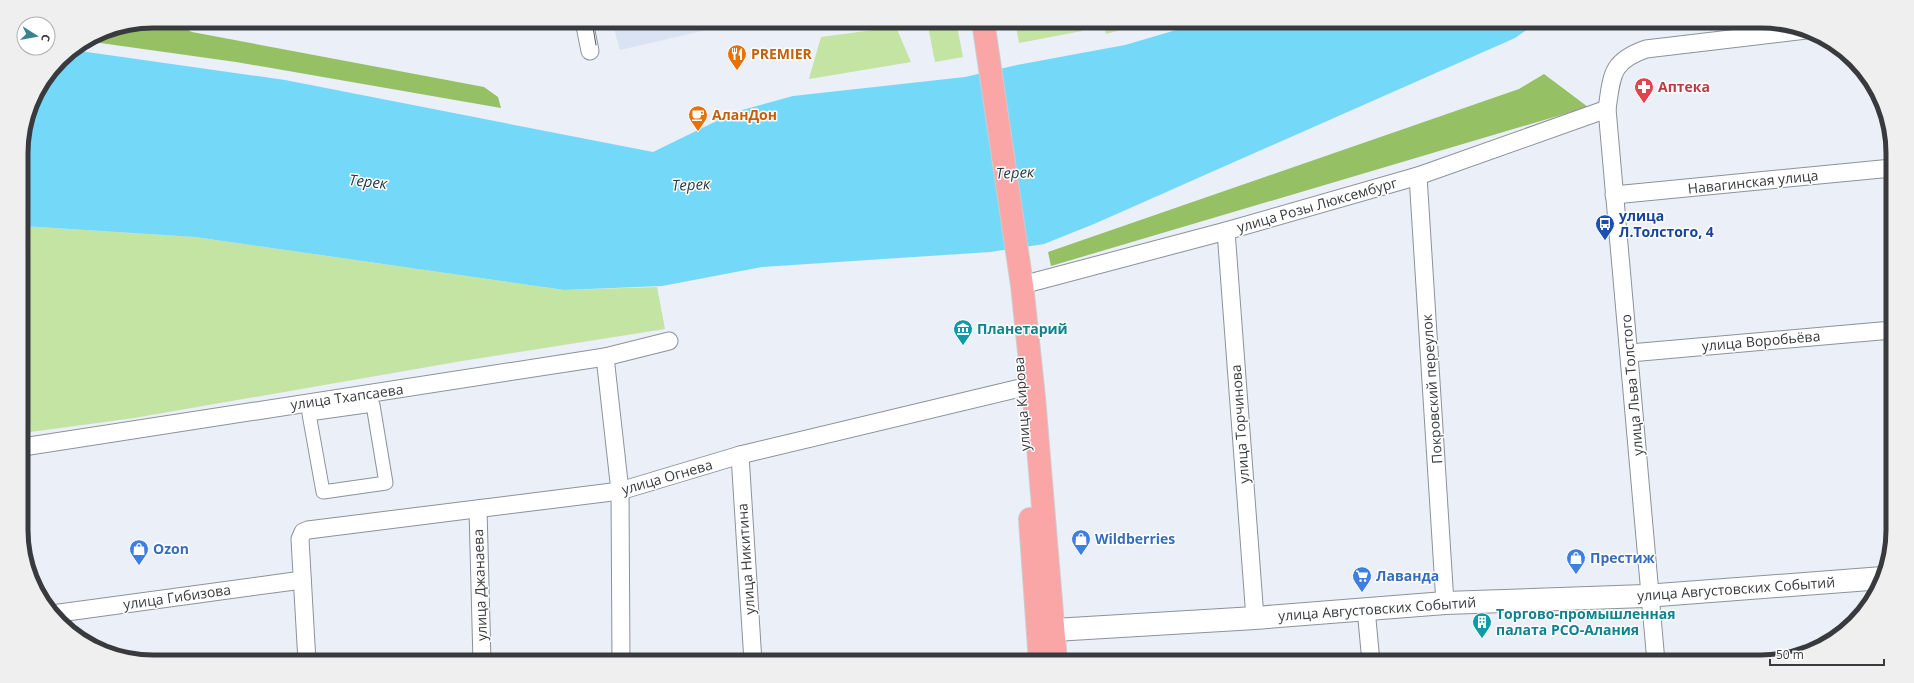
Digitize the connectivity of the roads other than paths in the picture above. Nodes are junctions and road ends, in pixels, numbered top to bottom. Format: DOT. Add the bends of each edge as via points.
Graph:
graph roads {
  1 [pos="585,28"];
  2 [pos="984,28"];
  3 [pos="1790,32"];
  4 [pos="590,51"];
  5 [pos="1607,109"];
  6 [pos="1886,169"];
  7 [pos="1418,176"];
  8 [pos="1614,195"];
  9 [pos="1226,231"];
  10 [pos="1022,280"];
  11 [pos="1886,331"];
  12 [pos="669,341"];
  13 [pos="1630,353"];
  14 [pos="605,357"];
  15 [pos="1020,388"];
  16 [pos="373,405"];
  17 [pos="28,446"];
  18 [pos="740,455"];
  19 [pos="620,491"];
  20 [pos="478,509"];
  21 [pos="1876,579"];
  22 [pos="302,580"];
  23 [pos="1650,595"];
  24 [pos="1445,603"];
  25 [pos="1366,608"];
  26 [pos="60,613"];
  27 [pos="1255,618"];
  28 [pos="1046,631"];
  29 [pos="306,655"];
  30 [pos="482,655"];
  31 [pos="621,655"];
  32 [pos="753,655"];
  33 [pos="1041,655"];
  34 [pos="1054,655"];
  35 [pos="1370,655"];
  36 [pos="1655,655"];
  1 -- 4 [label="street"];
  2 -- 10 [label="main road"];
  3 -- 5 [label="street, улица Льва Толстого" via="1659,46 1633,54 1623,60 1612,78"];
  5 -- 7 [label="street, улица Розы Люксембург"];
  5 -- 8 [label="street, улица Льва Толстого"];
  6 -- 8 [label="street, Навагинская улица"];
  7 -- 9 [label="street, улица Розы Люксембург"];
  7 -- 24 [label="street, Покровский переулок"];
  8 -- 13 [label="street, улица Льва Толстого"];
  9 -- 10 [label="street, улица Розы Люксембург"];
  9 -- 27 [label="street, улица Торчинова"];
  10 -- 15 [label="main road, улица Кирова" via="1017,343"];
  10 -- 28 [label="main road, улица Кирова"];
  11 -- 13 [label="street, улица Воробьёва"];
  12 -- 14 [label="street, улица Тхапсаева"];
  13 -- 23 [label="street, улица Льва Толстого"];
  14 -- 17 [label="street, улица Тхапсаева"];
  14 -- 19 [label="street"];
  15 -- 18 [label="street, улица Огнева"];
  15 -- 28 [label="main road, улица Кирова"];
  16 -- 16 [label="street" via="309,414 323,492 386,483"];
  18 -- 19 [label="street, улица Огнева"];
  18 -- 32 [label="street, улица Никитина"];
  19 -- 20 [label="street, улица Огнева"];
  19 -- 31 [label="street"];
  20 -- 22 [label="street, улица Огнева" via="303,532 300,539"];
  20 -- 30 [label="street, улица Джанаева"];
  21 -- 23 [label="street, улица Августовских Событий"];
  22 -- 26 [label="street, улица Гибизова"];
  22 -- 29 [label="street"];
  23 -- 24 [label="street, улица Августовских Событий"];
  23 -- 36 [label="street, улица Льва Толстого"];
  24 -- 25 [label="street, улица Августовских Событий"];
  25 -- 27 [label="street, улица Августовских Событий"];
  25 -- 35 [label="street"];
  27 -- 28 [label="street, улица Августовских Событий"];
  28 -- 33 [label="main road, улица Кирова"];
  28 -- 34 [label="main road, улица Кирова"];
}
